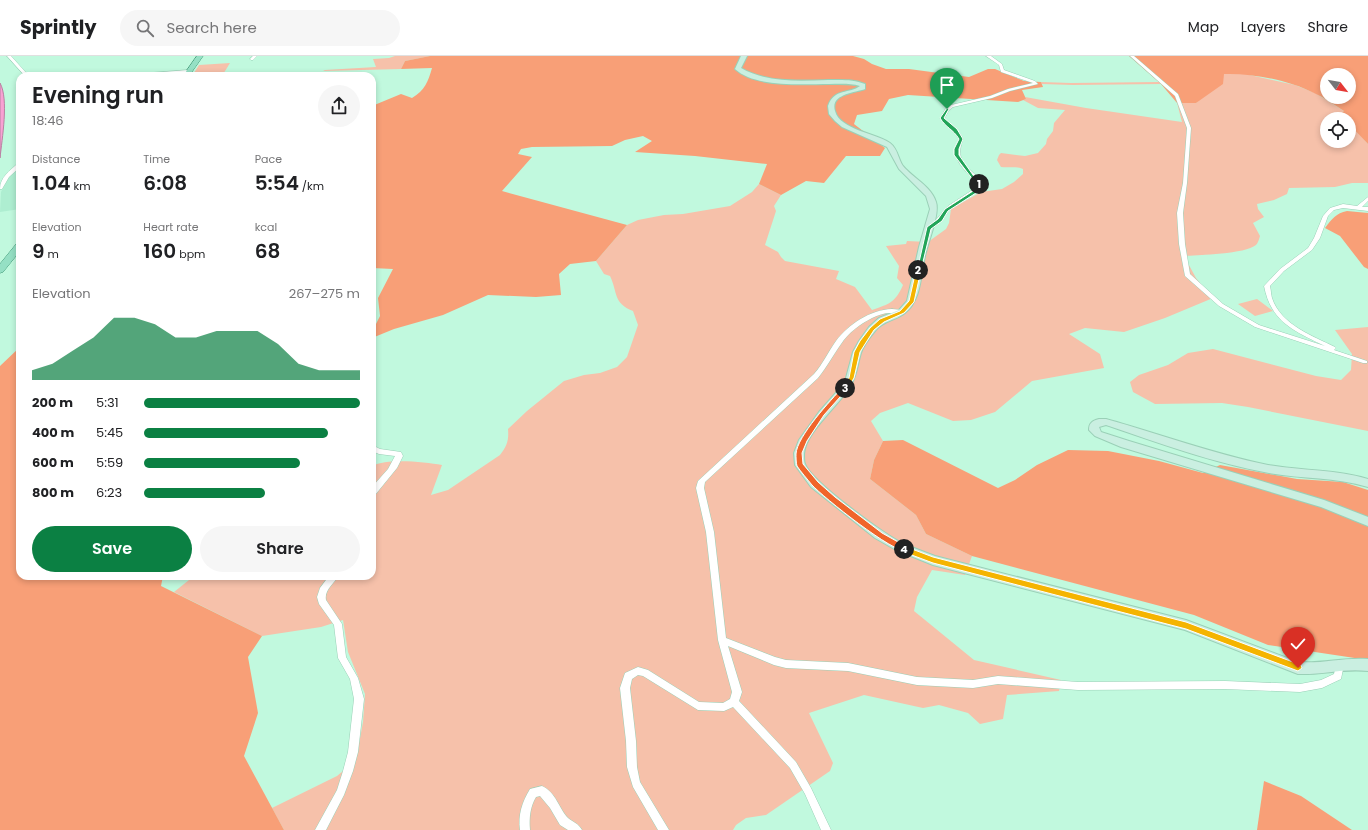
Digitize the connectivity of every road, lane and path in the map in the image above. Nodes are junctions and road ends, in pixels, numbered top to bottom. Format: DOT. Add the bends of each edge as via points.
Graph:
graph roads {
  1 [pos="9,56"];
  2 [pos="200,56"];
  3 [pos="744,56"];
  4 [pos="988,56"];
  5 [pos="1132,56"];
  6 [pos="23,72"];
  7 [pos="188,72"];
  8 [pos="16,168"];
  9 [pos="0,188"];
  10 [pos="1368,198"];
  11 [pos="1359,207"];
  12 [pos="1368,209"];
  13 [pos="928,228"];
  14 [pos="16,250"];
  15 [pos="0,270"];
  16 [pos="902,312"];
  17 [pos="1367,362"];
  18 [pos="376,449"];
  19 [pos="1368,483"];
  20 [pos="376,487"];
  21 [pos="1368,522"];
  22 [pos="331,580"];
  23 [pos="722,640"];
  24 [pos="1340,664"];
  25 [pos="1368,665"];
  26 [pos="734,702"];
  27 [pos="320,830"];
  28 [pos="525,830"];
  29 [pos="577,830"];
  30 [pos="664,830"];
  31 [pos="826,830"];
  1 -- 6 [label="street"];
  2 -- 7 [label="main road"];
  3 -- 13 [label="main road" via="738,69 747,74 787,82 847,82 863,85 863,88 843,94 831,103 833,116 890,146 903,170 932,200 934,209"];
  4 -- 13 [label="street" via="1001,65 1002,72 1036,84 947,109 942,118 956,130 961,139 957,155 979,182 979,187 946,210 940,220"];
  5 -- 17 [label="street" via="1177,95 1188,128 1185,183 1180,213 1187,275 1221,305 1257,326"];
  8 -- 9 [label="street"];
  10 -- 11 [label="street"];
  11 -- 12 [label="street"];
  11 -- 17 [label="street" via="1332,208 1310,249 1282,270 1267,286 1270,300 1286,323 1306,335"];
  13 -- 16 [label="main road" via="913,297"];
  14 -- 15 [label="main road"];
  16 -- 23 [label="street" via="888,310 874,315 850,331 839,342 826,365 816,376 702,481 700,488 710,532"];
  16 -- 24 [label="main road" via="882,320 862,342 857,352 852,378 822,414 804,440 799,453 800,464 815,484 833,499 900,548 933,560 1186,625 1298,668 1330,668"];
  18 -- 20 [label="street" via="399,456 395,465"];
  19 -- 21 [label="main road" via="1336,474 1270,469 1214,456 1106,422 1094,425 1094,430 1098,434 1125,444 1324,504"];
  22 -- 27 [label="street" via="323,590 322,602 338,624 342,658 354,678 359,700 353,752 348,771 341,792"];
  23 -- 24 [label="street" via="769,660 786,664 848,667 917,681 973,684 998,680 1078,686 1225,685 1300,688 1333,680 1338,676"];
  23 -- 26 [label="street" via="737,692"];
  24 -- 25 [label="main road"];
  26 -- 30 [label="street" via="724,707 698,706 645,673 638,671 628,676 625,688 632,767 636,784"];
  26 -- 31 [label="street" via="793,765"];
  28 -- 29 [label="street" via="527,801 533,792 542,791 564,821"];
}
